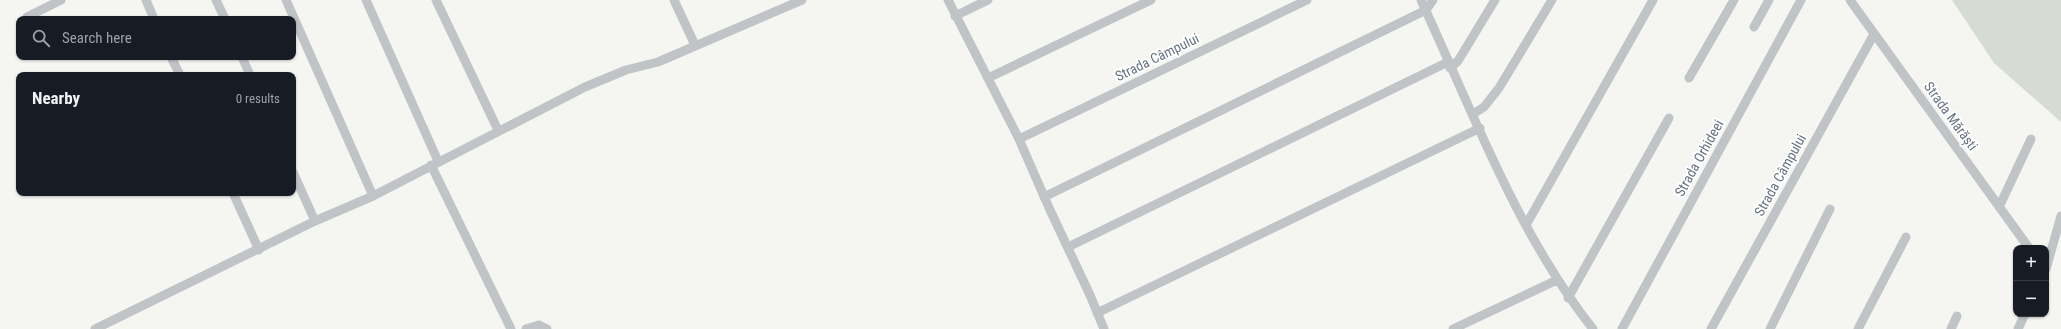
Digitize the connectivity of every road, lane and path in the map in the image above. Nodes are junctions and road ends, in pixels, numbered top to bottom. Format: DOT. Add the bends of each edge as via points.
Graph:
graph roads {
  1 [pos="61,0"];
  2 [pos="146,0"];
  3 [pos="216,0"];
  4 [pos="286,0"];
  5 [pos="366,0"];
  6 [pos="436,0"];
  7 [pos="674,0"];
  8 [pos="802,0"];
  9 [pos="948,0"];
  10 [pos="988,0"];
  11 [pos="1151,0"];
  12 [pos="1307,0"];
  13 [pos="1421,0"];
  14 [pos="1433,0"];
  15 [pos="1495,0"];
  16 [pos="1552,0"];
  17 [pos="1653,0"];
  18 [pos="1734,0"];
  19 [pos="1769,0"];
  20 [pos="1801,0"];
  21 [pos="1850,0"];
  22 [pos="1426,10"];
  23 [pos="29,16"];
  24 [pos="153,16"];
  25 [pos="224,16"];
  26 [pos="293,16"];
  27 [pos="955,16"];
  28 [pos="296,23"];
  29 [pos="1754,27"];
  30 [pos="1874,34"];
  31 [pos="695,45"];
  32 [pos="173,60"];
  33 [pos="243,60"];
  34 [pos="1449,65"];
  35 [pos="179,72"];
  36 [pos="249,72"];
  37 [pos="988,78"];
  38 [pos="1689,78"];
  39 [pos="1473,114"];
  40 [pos="1669,118"];
  41 [pos="1480,128"];
  42 [pos="498,130"];
  43 [pos="1019,139"];
  44 [pos="2031,139"];
  45 [pos="435,163"];
  46 [pos="296,179"];
  47 [pos="234,196"];
  48 [pos="373,196"];
  49 [pos="1044,197"];
  50 [pos="1999,207"];
  51 [pos="1830,209"];
  52 [pos="2061,216"];
  53 [pos="315,221"];
  54 [pos="1526,225"];
  55 [pos="1906,237"];
  56 [pos="2027,245"];
  57 [pos="1068,247"];
  58 [pos="259,250"];
  59 [pos="2049,256"];
  60 [pos="1557,280"];
  61 [pos="1568,298"];
  62 [pos="1097,312"];
  63 [pos="1957,316"];
  64 [pos="2024,317"];
  65 [pos="95,329"];
  66 [pos="511,329"];
  67 [pos="526,329"];
  68 [pos="546,329"];
  69 [pos="1104,329"];
  70 [pos="1453,329"];
  71 [pos="1593,329"];
  72 [pos="1622,329"];
  73 [pos="1711,329"];
  74 [pos="1770,329"];
  75 [pos="1858,329"];
  76 [pos="1951,329"];
  77 [pos="2018,329"];
  1 -- 23 [label="street"];
  2 -- 24 [label="street"];
  3 -- 25 [label="street"];
  4 -- 26 [label="street"];
  5 -- 45 [label="street"];
  6 -- 42 [label="street"];
  7 -- 31 [label="street"];
  8 -- 31 [label="street"];
  9 -- 27 [label="street"];
  10 -- 27 [label="street"];
  11 -- 37 [label="street"];
  12 -- 43 [label="street, Strada Câmpului"];
  13 -- 22 [label="street"];
  14 -- 22 [label="street"];
  15 -- 34 [label="street" via="1458,61"];
  16 -- 39 [label="street" via="1499,88 1484,107"];
  17 -- 54 [label="street"];
  18 -- 38 [label="street"];
  19 -- 29 [label="street"];
  20 -- 72 [label="street, Strada Orhideei"];
  21 -- 30 [label="street, Strada Mărăști"];
  22 -- 34 [label="street"];
  22 -- 49 [label="street"];
  27 -- 37 [label="street"];
  28 -- 48 [label="street"];
  30 -- 50 [label="street, Strada Mărăști"];
  30 -- 73 [label="street, Strada Câmpului"];
  31 -- 42 [label="street" via="658,62 626,70 585,87"];
  32 -- 35 [label="street"];
  33 -- 36 [label="street"];
  34 -- 39 [label="street"];
  34 -- 57 [label="street"];
  37 -- 43 [label="street"];
  39 -- 41 [label="street"];
  40 -- 61 [label="street"];
  41 -- 54 [label="street"];
  41 -- 62 [label="street"];
  42 -- 45 [label="street"];
  43 -- 49 [label="street"];
  44 -- 50 [label="street"];
  45 -- 48 [label="street"];
  45 -- 66 [label="street"];
  46 -- 53 [label="street"];
  47 -- 58 [label="street"];
  48 -- 53 [label="street"];
  49 -- 57 [label="street"];
  50 -- 56 [label="street, Strada Mărăști"];
  51 -- 74 [label="street"];
  52 -- 59 [label="street"];
  53 -- 58 [label="street"];
  54 -- 60 [label="street"];
  55 -- 75 [label="street"];
  57 -- 62 [label="street"];
  58 -- 65 [label="street"];
  60 -- 61 [label="street"];
  60 -- 70 [label="street"];
  61 -- 71 [label="street"];
  62 -- 69 [label="street"];
  63 -- 76 [label="street"];
  64 -- 77 [label="street"];
  67 -- 68 [label="street" via="539,324"];
}
